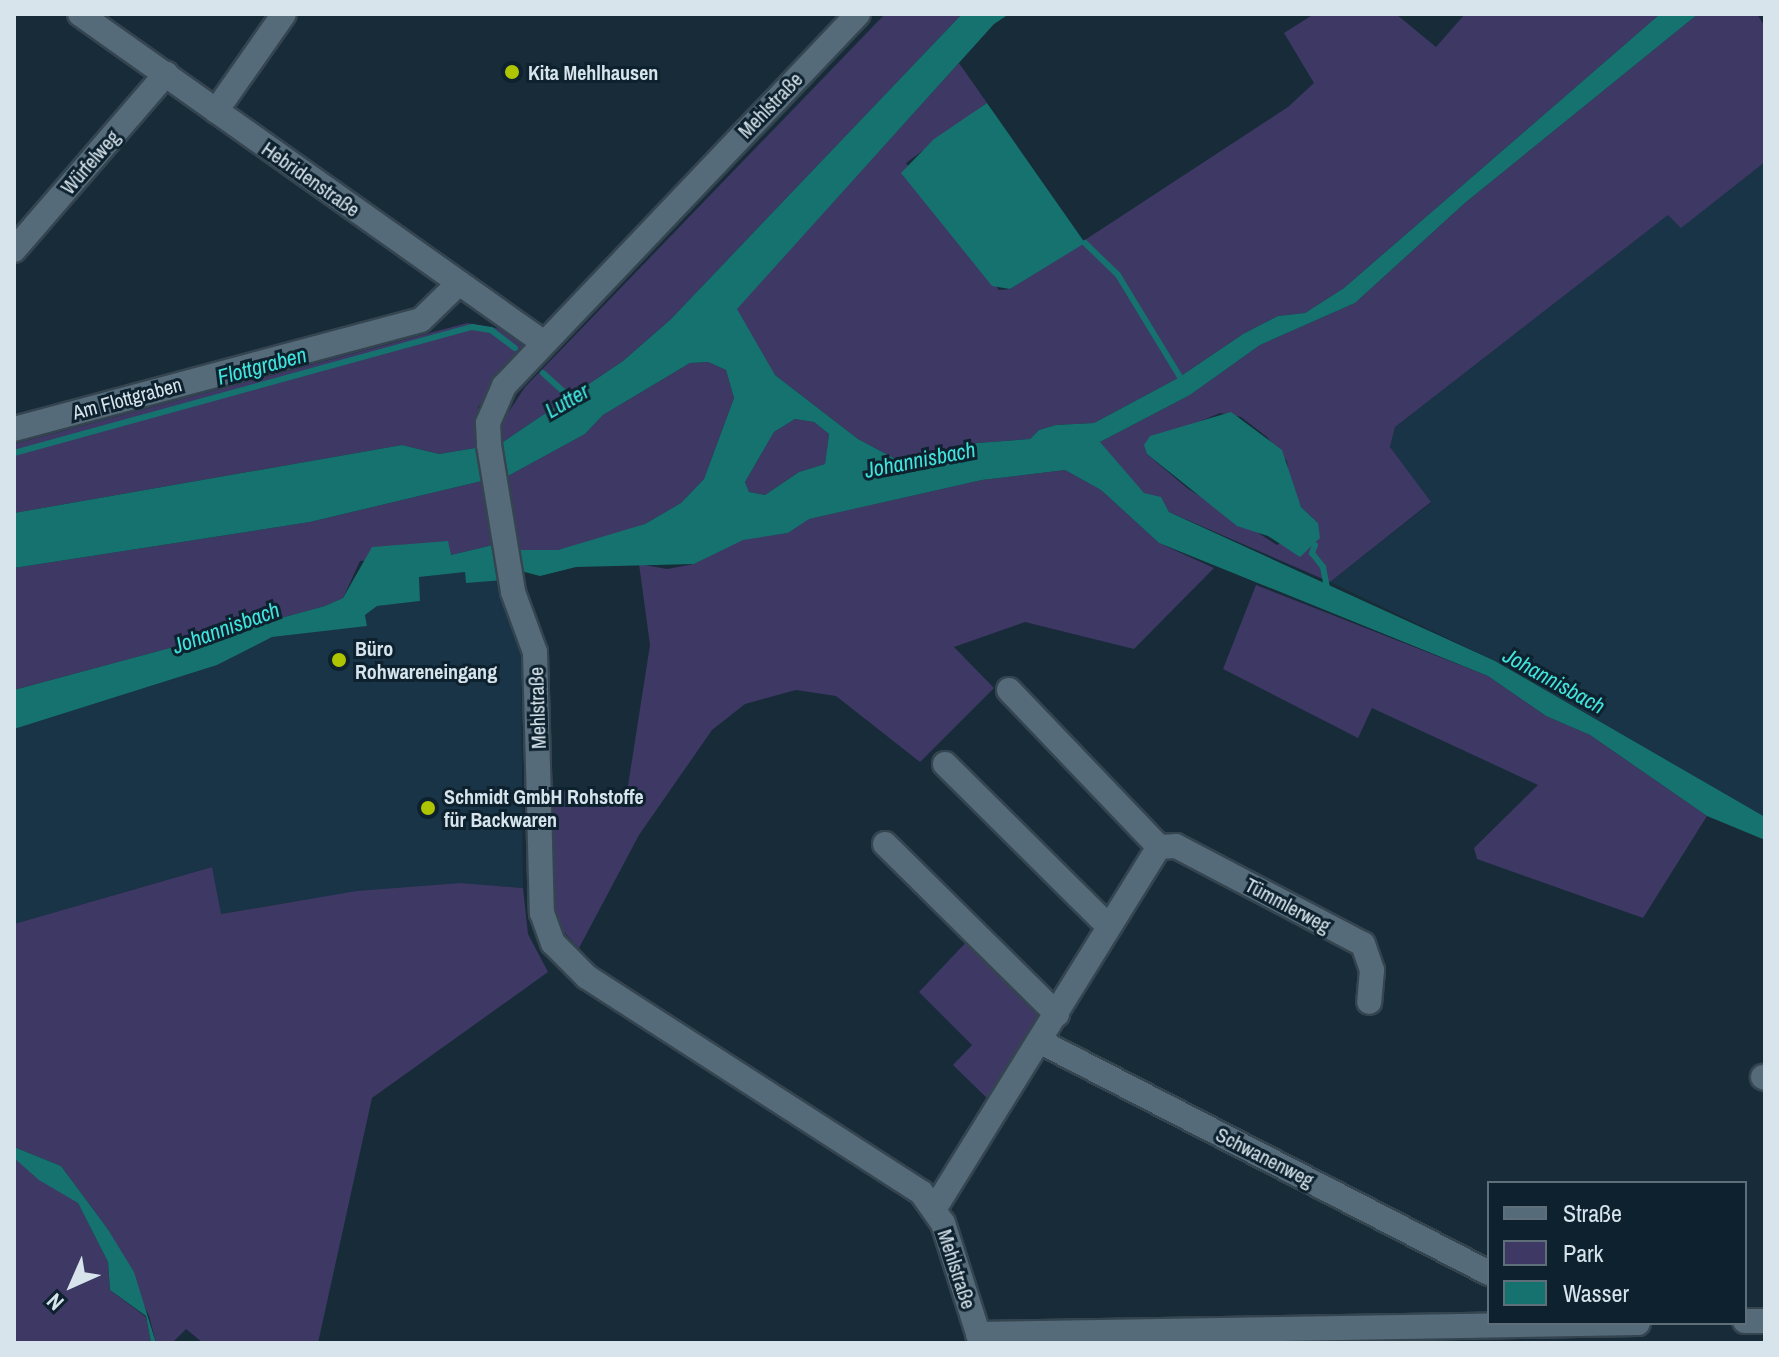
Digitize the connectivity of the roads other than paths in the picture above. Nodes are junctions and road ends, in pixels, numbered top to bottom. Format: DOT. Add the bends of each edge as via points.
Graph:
graph roads {
  1 [pos="80,14"];
  2 [pos="284,14"];
  3 [pos="858,14"];
  4 [pos="166,74"];
  5 [pos="216,111"];
  6 [pos="14,250"];
  7 [pos="459,283"];
  8 [pos="544,343"];
  9 [pos="14,429"];
  10 [pos="1009,690"];
  11 [pos="945,764"];
  12 [pos="885,844"];
  13 [pos="1159,847"];
  14 [pos="1109,927"];
  15 [pos="1369,1002"];
  16 [pos="1057,1014"];
  17 [pos="1041,1042"];
  18 [pos="935,1208"];
  19 [pos="1487,1272"];
  20 [pos="1501,1325"];
  21 [pos="979,1338"];
  1 -- 4 [label="street, Hebridenstraße"];
  2 -- 5 [label="street"];
  3 -- 8 [label="street, Mehlstraße"];
  4 -- 5 [label="street, Hebridenstraße"];
  4 -- 6 [label="street, Würfelweg"];
  5 -- 7 [label="street, Hebridenstraße"];
  7 -- 8 [label="street, Hebridenstraße"];
  7 -- 9 [label="street, Am Flottgraben" via="421,320"];
  8 -- 18 [label="street, Mehlstraße" via="493,404 489,445 502,543 536,663 541,898 553,943 587,977 921,1192"];
  10 -- 13 [label="street"];
  11 -- 14 [label="street"];
  12 -- 16 [label="street"];
  13 -- 14 [label="street"];
  13 -- 15 [label="street, Tümmlerweg" via="1176,846 1363,944 1372,970"];
  14 -- 16 [label="street"];
  16 -- 17 [label="street"];
  17 -- 18 [label="street"];
  17 -- 19 [label="street, Schwanenweg"];
  18 -- 21 [label="street, Mehlstraße"];
  20 -- 21 [label="street"];
}
